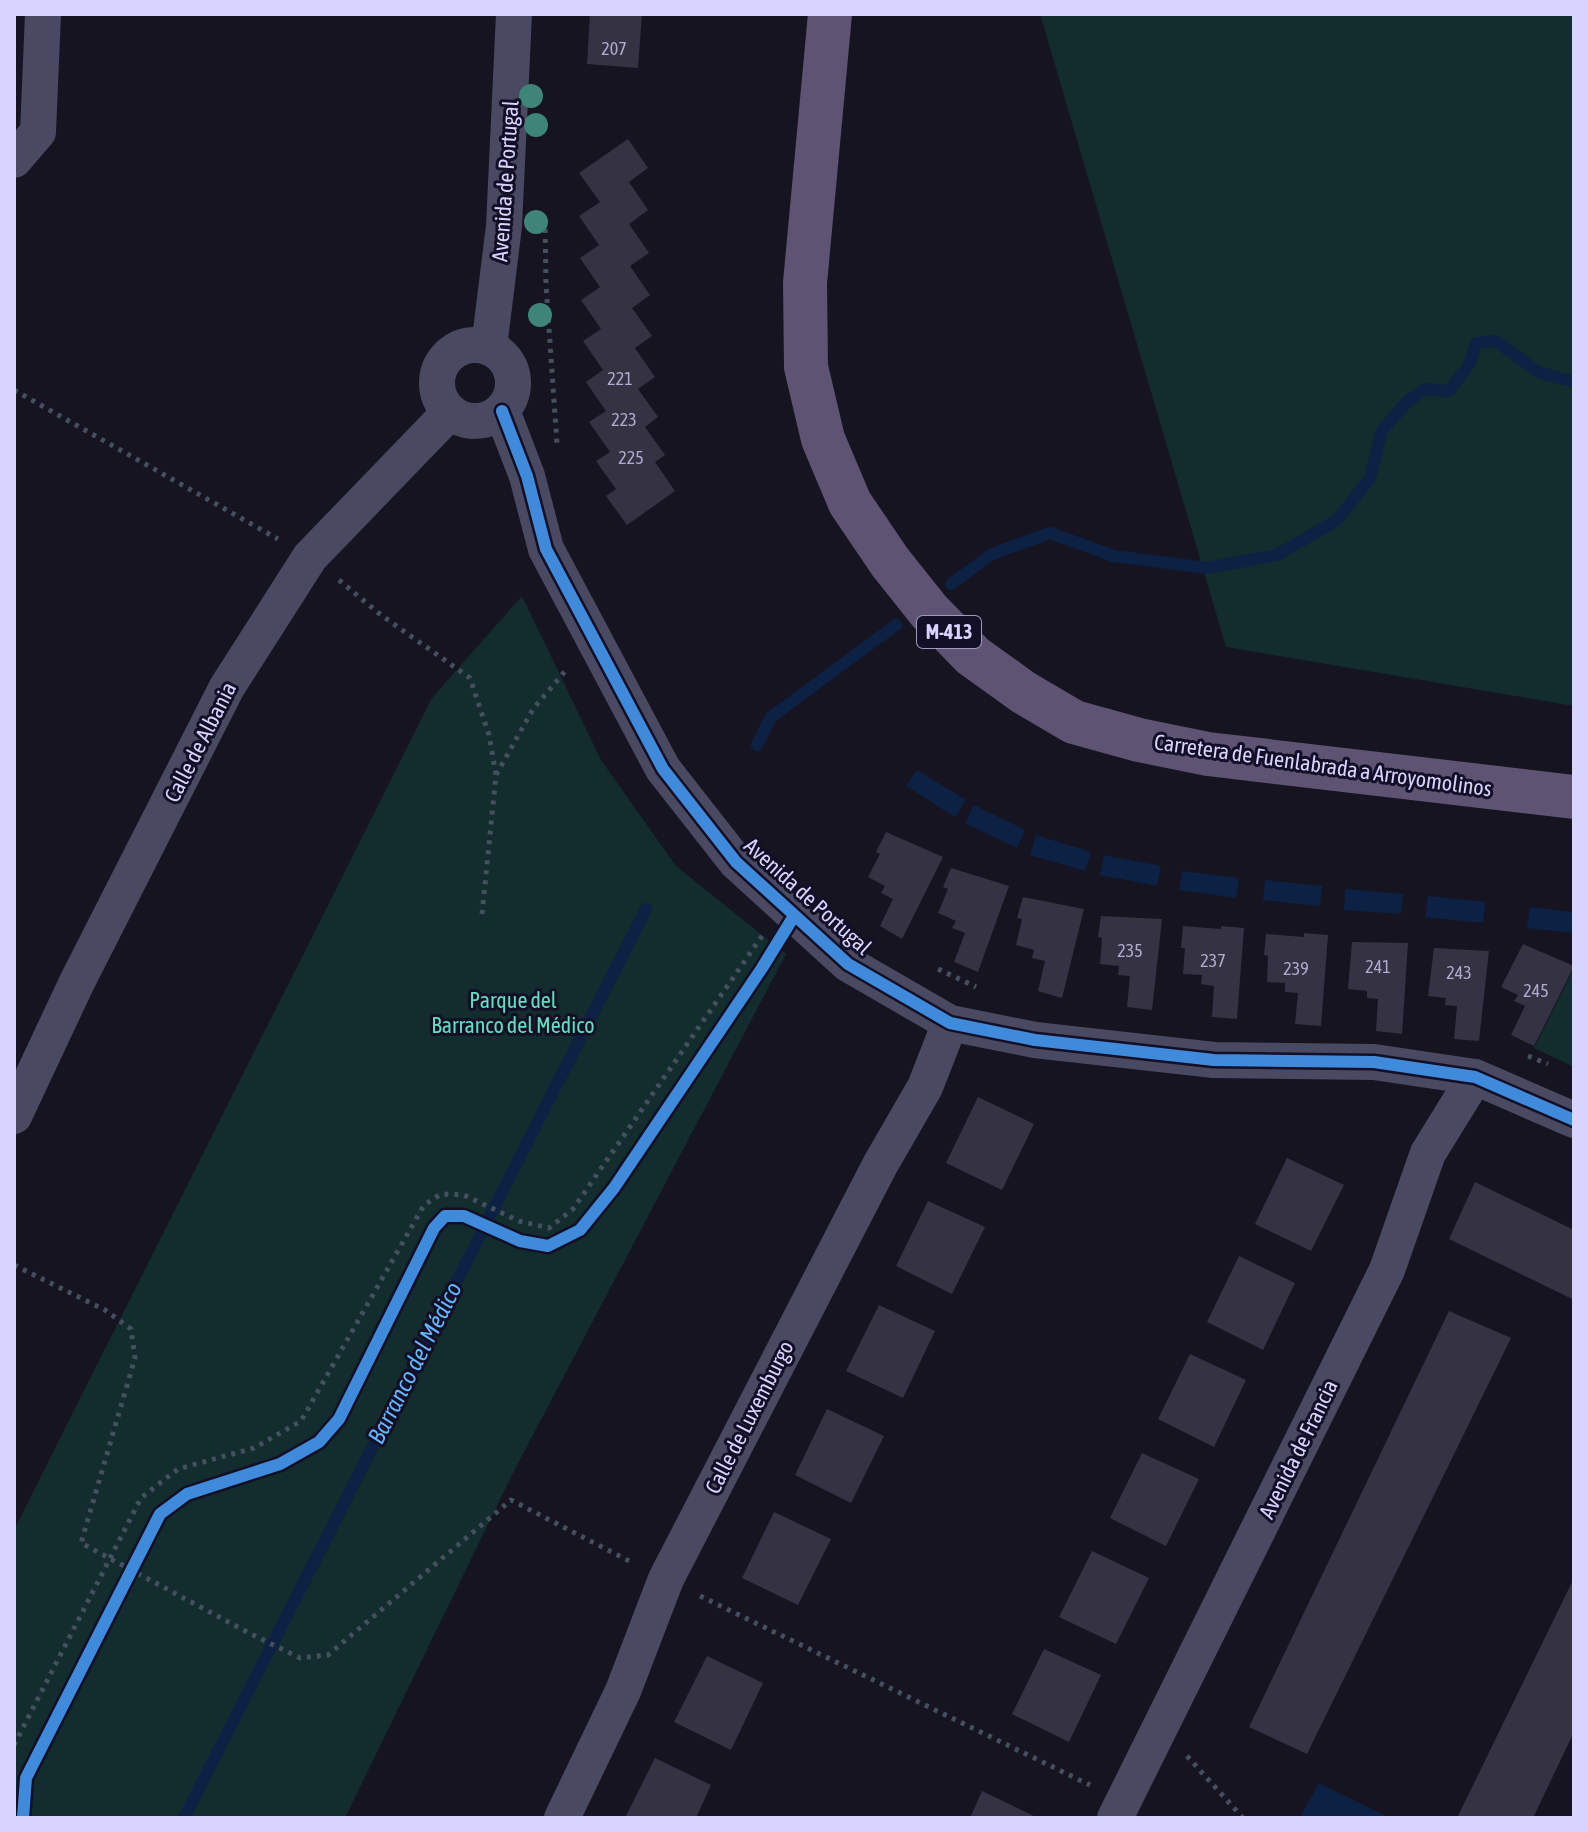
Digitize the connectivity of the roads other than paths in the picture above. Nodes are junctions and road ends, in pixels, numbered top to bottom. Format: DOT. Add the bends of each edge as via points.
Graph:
graph roads {
  1 [pos="43,14"];
  2 [pos="514,14"];
  3 [pos="830,14"];
  4 [pos="14,160"];
  5 [pos="489,347"];
  6 [pos="502,411"];
  7 [pos="450,412"];
  8 [pos="1574,797"];
  9 [pos="950,1023"];
  10 [pos="1475,1077"];
  11 [pos="14,1116"];
  12 [pos="1574,1120"];
  13 [pos="1119,1809"];
  14 [pos="562,1818"];
  1 -- 4 [label="street" via="38,132"];
  2 -- 5 [label="street, Avenida de Portugal" via="504,226"];
  3 -- 8 [label="main road, Carretera de Fuenlabrada a Arroyomolinos / M-413" via="805,283 806,367 823,439 850,503 929,611 973,656 1023,692 1087,726 1208,754"];
  5 -- 6 [label="street" via="504,357 512,372 513,393"];
  5 -- 7 [label="street" via="474,344 444,361 438,393"];
  6 -- 7 [label="street" via="468,421"];
  6 -- 9 [label="street, Avenida de Portugal" via="527,476 546,549 663,769 736,862 848,964"];
  7 -- 11 [label="street, Calle de Albania" via="310,557 227,687"];
  9 -- 10 [label="street, Avenida de Portugal" via="1035,1040 1214,1060 1374,1062"];
  9 -- 14 [label="street, Calle de Luxemburgo" via="925,1087 666,1579 623,1691"];
  10 -- 12 [label="street, Avenida de Portugal"];
  10 -- 13 [label="street, Avenida de Francia" via="1428,1153 1387,1270"];
}
